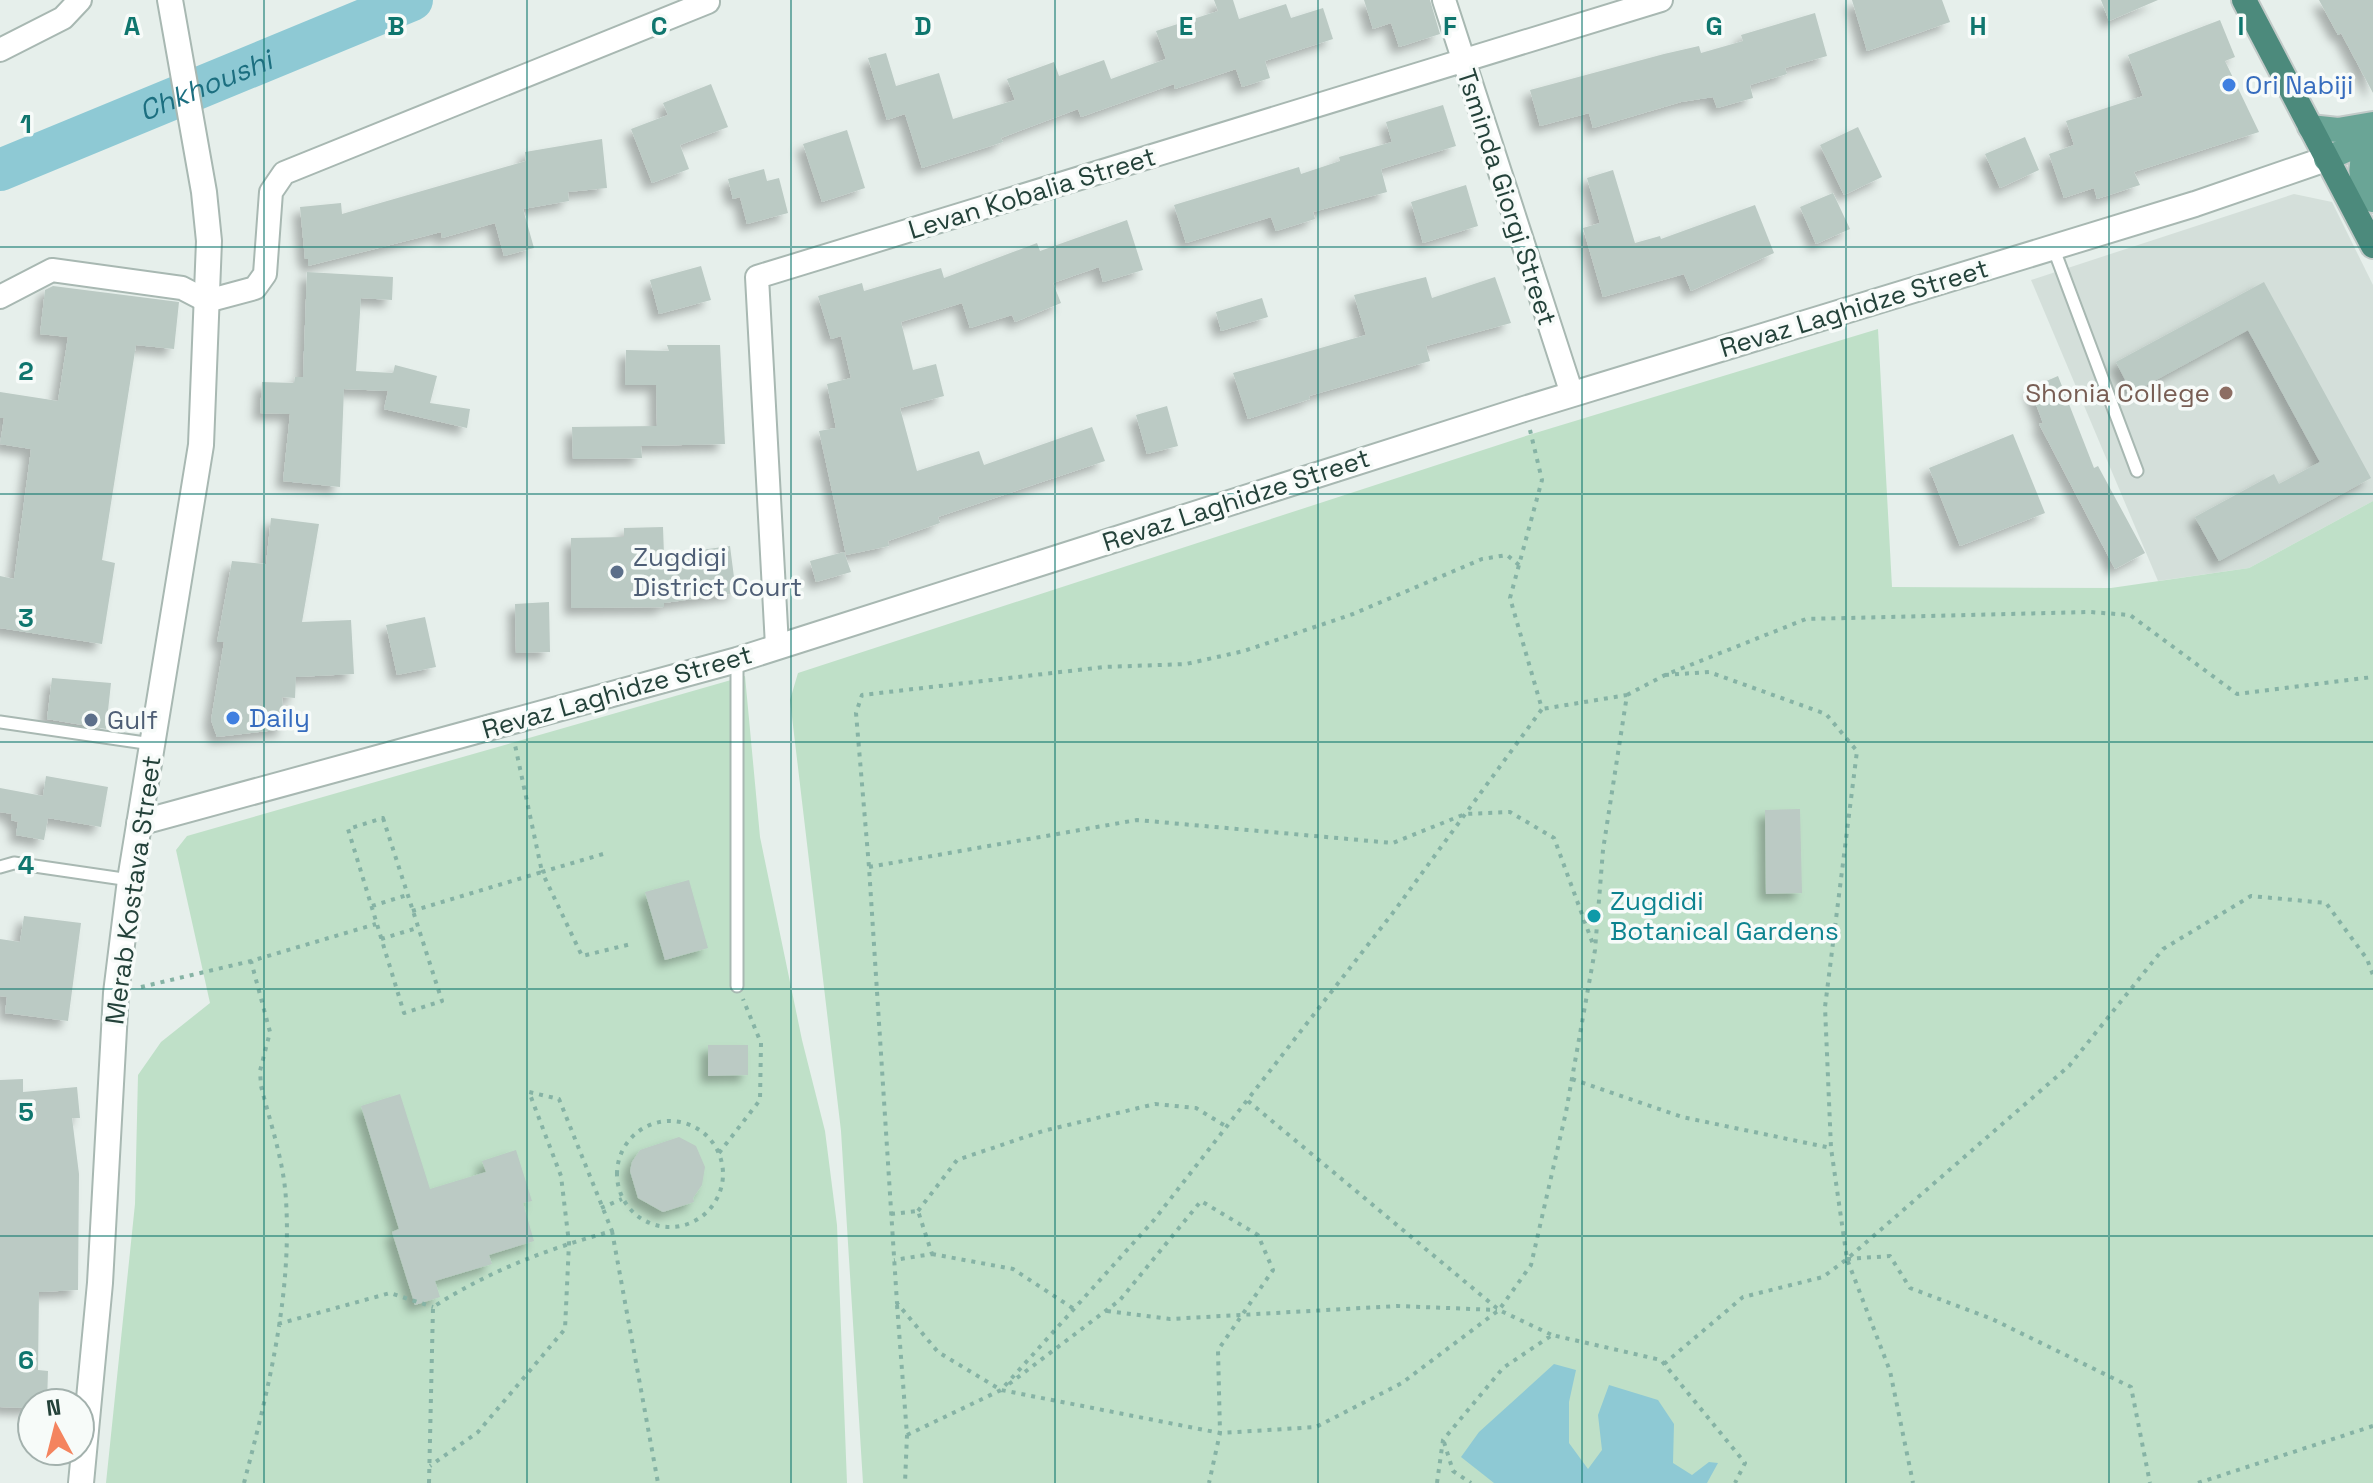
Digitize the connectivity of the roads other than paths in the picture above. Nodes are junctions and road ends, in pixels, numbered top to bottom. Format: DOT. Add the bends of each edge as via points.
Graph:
graph roads {
  1 [pos="80,0"];
  2 [pos="170,0"];
  3 [pos="1444,0"];
  4 [pos="1661,0"];
  5 [pos="2244,0"];
  6 [pos="708,2"];
  7 [pos="0,50"];
  8 [pos="1462,62"];
  9 [pos="2373,124"];
  10 [pos="2310,127"];
  11 [pos="2373,140"];
  12 [pos="2326,159"];
  13 [pos="2365,204"];
  14 [pos="2373,246"];
  15 [pos="2052,247"];
  16 [pos="0,297"];
  17 [pos="207,301"];
  18 [pos="1572,394"];
  19 [pos="2137,471"];
  20 [pos="777,646"];
  21 [pos="737,660"];
  22 [pos="0,722"];
  23 [pos="152,744"];
  24 [pos="139,823"];
  25 [pos="0,867"];
  26 [pos="130,880"];
  27 [pos="737,986"];
  28 [pos="81,1483"];
  1 -- 7 [label="street" via="63,18"];
  2 -- 17 [label="street, Merab Kostava Street" via="204,192"];
  3 -- 8 [label="street, Tsminda Giorgi Street"];
  4 -- 8 [label="street, Levan Kobalia Street"];
  5 -- 10 [label="highway"];
  6 -- 17 [label="street" via="284,173 271,192 265,274 255,288"];
  8 -- 18 [label="street, Tsminda Giorgi Street"];
  8 -- 20 [label="street, Levan Kobalia Street" via="757,277"];
  9 -- 10 [label="main road" via="2338,130"];
  10 -- 12 [label="highway"];
  11 -- 12 [label="main road"];
  11 -- 13 [label="main road" via="2360,167"];
  12 -- 13 [label="highway"];
  12 -- 15 [label="street, Revaz Laghidze Street"];
  13 -- 14 [label="highway"];
  15 -- 18 [label="street, Revaz Laghidze Street"];
  15 -- 19 [label="lane"];
  16 -- 17 [label="street" via="52,270 182,288"];
  17 -- 23 [label="street, Merab Kostava Street" via="201,445"];
  18 -- 20 [label="street, Revaz Laghidze Street"];
  20 -- 21 [label="street, Revaz Laghidze Street"];
  21 -- 24 [label="street, Revaz Laghidze Street"];
  21 -- 27 [label="lane"];
  22 -- 23 [label="lane"];
  23 -- 24 [label="street, Merab Kostava Street"];
  24 -- 26 [label="street, Merab Kostava Street"];
  25 -- 26 [label="lane" via="14,863"];
  26 -- 28 [label="street, Merab Kostava Street" via="116,993 100,1283"];
}
